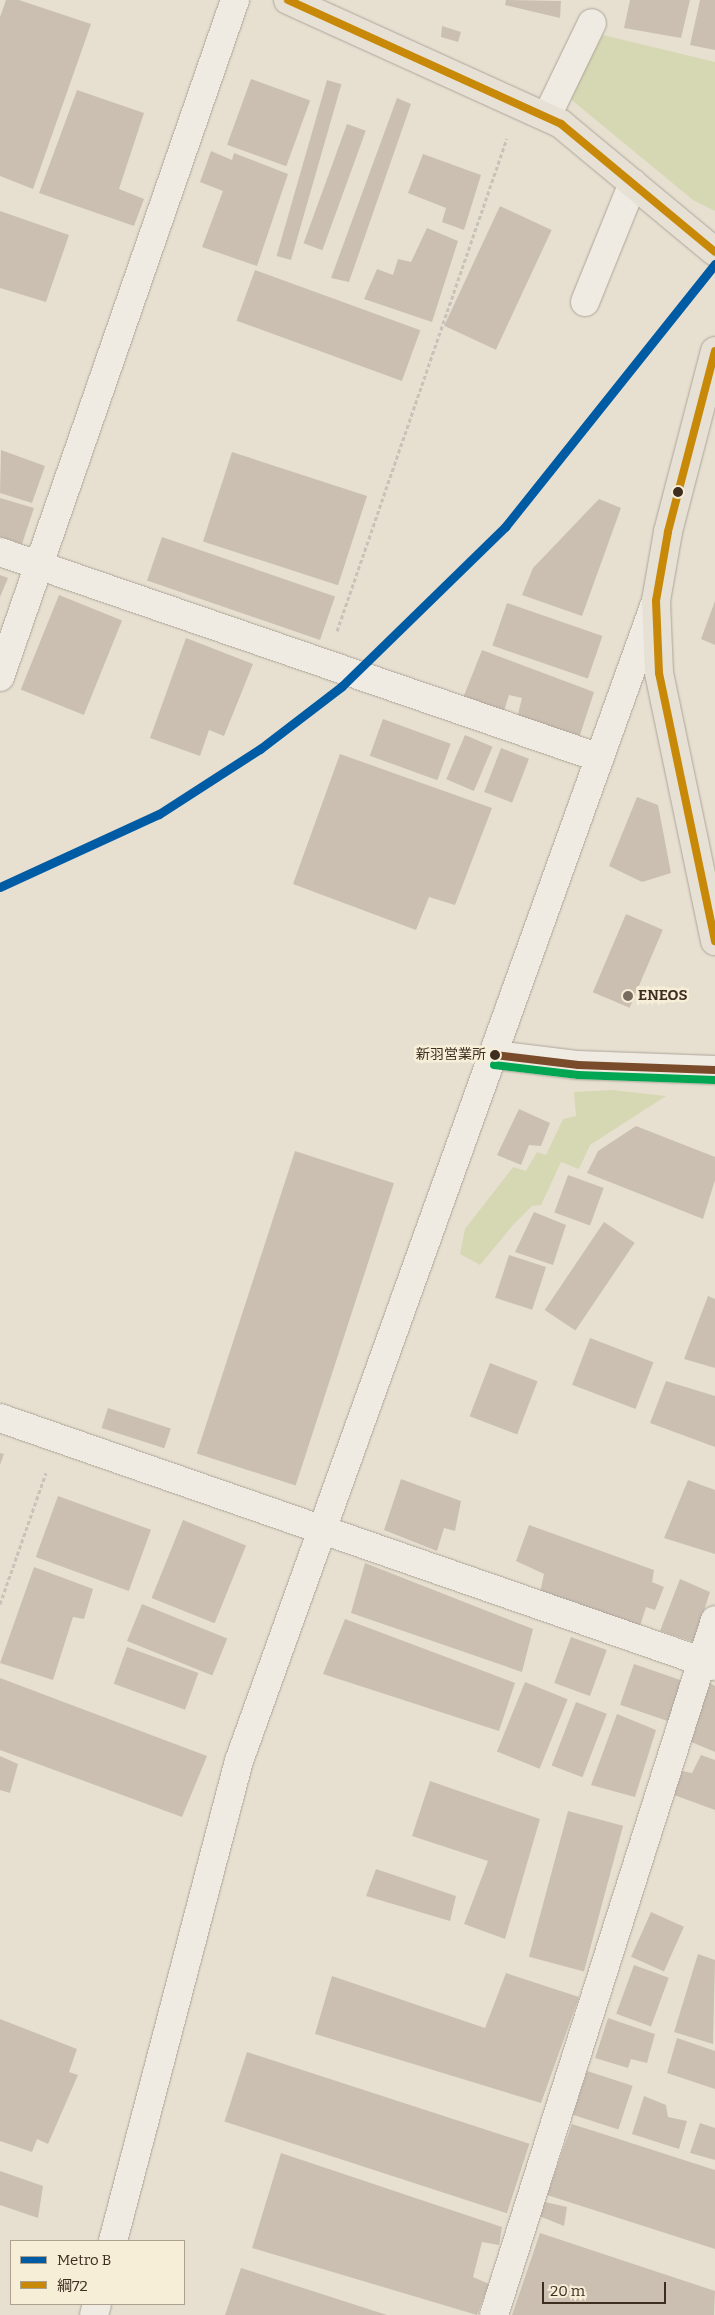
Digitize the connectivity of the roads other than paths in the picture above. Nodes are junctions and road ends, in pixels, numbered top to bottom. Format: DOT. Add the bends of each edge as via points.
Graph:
graph roads {
  1 [pos="235,0"];
  2 [pos="288,0"];
  3 [pos="592,23"];
  4 [pos="547,116"];
  5 [pos="633,183"];
  6 [pos="715,252"];
  7 [pos="585,302"];
  8 [pos="715,351"];
  9 [pos="0,552"];
  10 [pos="39,565"];
  11 [pos="656,601"];
  12 [pos="0,676"];
  13 [pos="600,758"];
  14 [pos="715,941"];
  15 [pos="495,1055"];
  16 [pos="715,1070"];
  17 [pos="0,1418"];
  18 [pos="319,1532"];
  19 [pos="715,1620"];
  20 [pos="708,1664"];
  21 [pos="113,2240"];
  22 [pos="494,2315"];
  1 -- 10 [label="street"];
  2 -- 4 [label="main road"];
  3 -- 4 [label="street"];
  4 -- 5 [label="main road"];
  5 -- 6 [label="main road"];
  5 -- 7 [label="street"];
  8 -- 11 [label="main road" via="668,532"];
  9 -- 10 [label="street"];
  10 -- 12 [label="street"];
  10 -- 13 [label="street"];
  11 -- 13 [label="street"];
  11 -- 14 [label="main road" via="659,673"];
  13 -- 15 [label="street"];
  15 -- 16 [label="street" via="578,1065"];
  15 -- 18 [label="street"];
  17 -- 18 [label="street"];
  18 -- 20 [label="street"];
  18 -- 21 [label="street" via="238,1761"];
  19 -- 20 [label="street"];
  20 -- 22 [label="street"];
}
